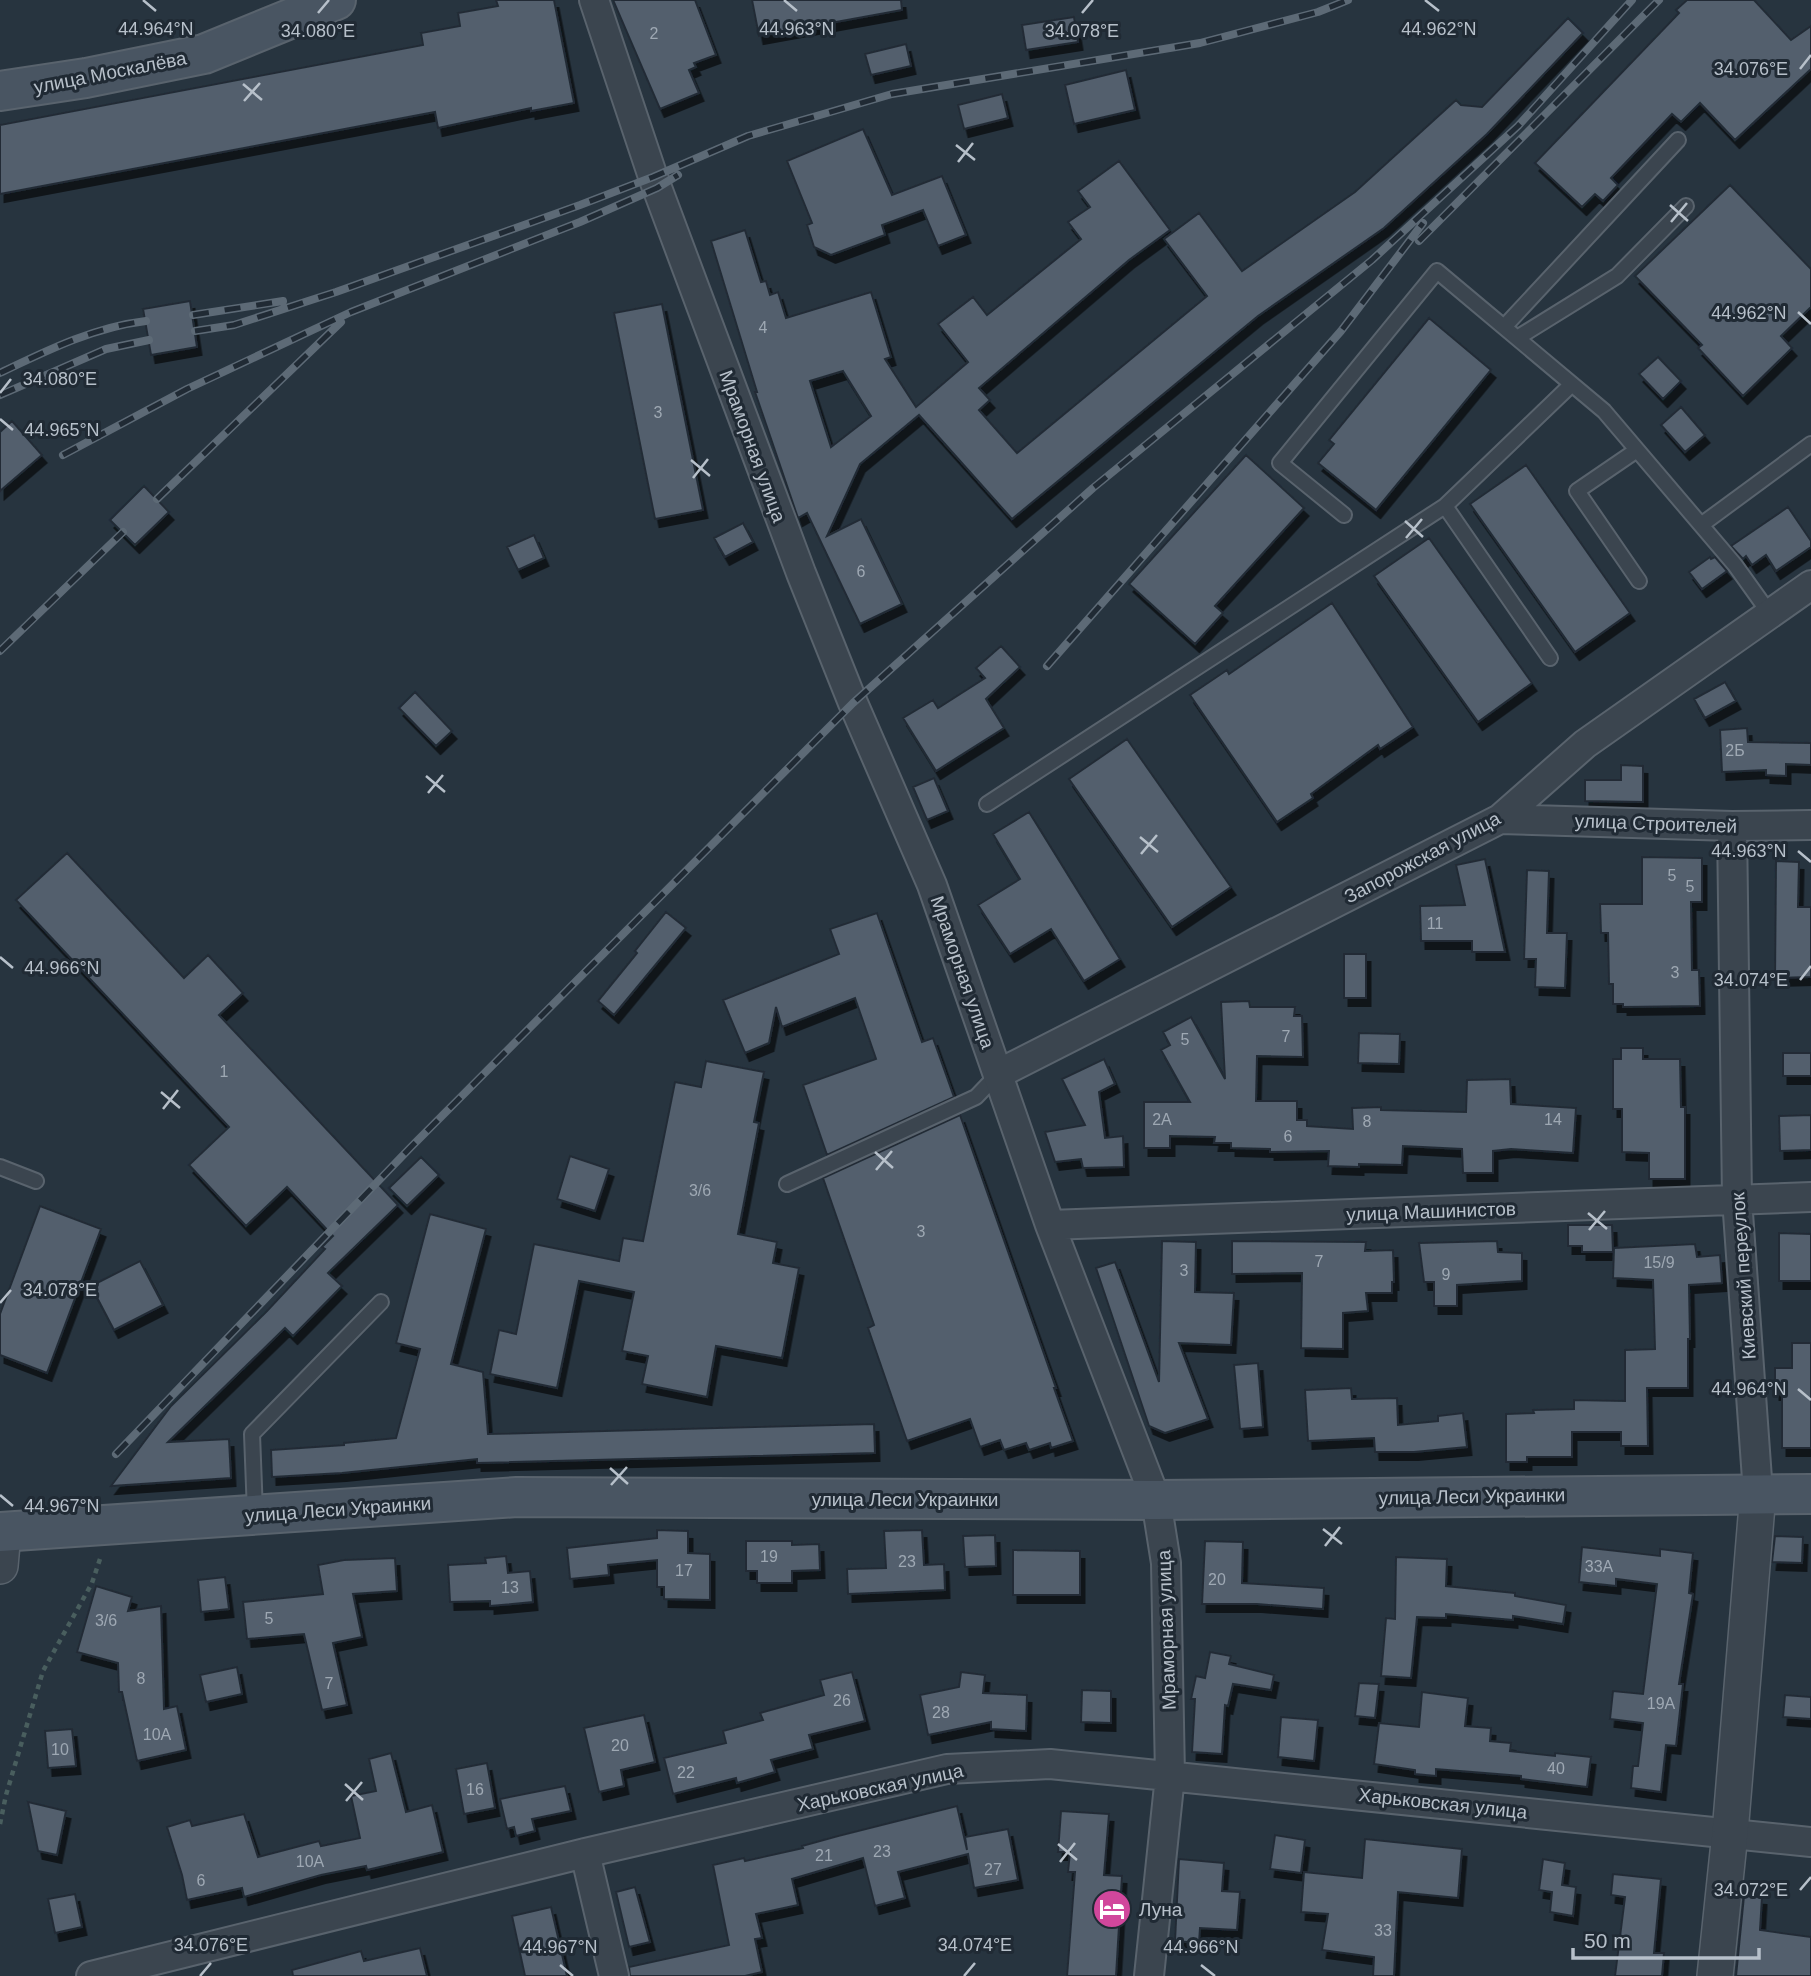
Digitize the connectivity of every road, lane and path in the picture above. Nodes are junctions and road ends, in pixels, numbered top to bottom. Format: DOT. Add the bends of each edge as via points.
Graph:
graph roads {
  1 [pos="336,0"];
  2 [pos="594,0"];
  3 [pos="0,91"];
  4 [pos="1678,140"];
  5 [pos="1686,206"];
  6 [pos="1504,327"];
  7 [pos="1517,338"];
  8 [pos="1572,384"];
  9 [pos="1811,444"];
  10 [pos="1637,450"];
  11 [pos="1444,506"];
  12 [pos="1344,515"];
  13 [pos="1701,525"];
  14 [pos="1639,581"];
  15 [pos="1811,585"];
  16 [pos="1769,614"];
  17 [pos="1550,658"];
  18 [pos="987,804"];
  19 [pos="1500,819"];
  20 [pos="1732,825"];
  21 [pos="1811,825"];
  22 [pos="999,1074"];
  23 [pos="0,1167"];
  24 [pos="36,1181"];
  25 [pos="787,1184"];
  26 [pos="1811,1197"];
  27 [pos="1737,1199"];
  28 [pos="1050,1225"];
  29 [pos="381,1302"];
  30 [pos="1758,1493"];
  31 [pos="1811,1494"];
  32 [pos="1156,1500"];
  33 [pos="255,1515"];
  34 [pos="111,1525"];
  35 [pos="1,1544"];
  36 [pos="1170,1776"];
  37 [pos="0,1824"];
  38 [pos="1730,1833"];
  39 [pos="1811,1842"];
  40 [pos="585,1853"];
  41 [pos="91,1976"];
  42 [pos="614,1976"];
  43 [pos="1149,1976"];
  44 [pos="1715,1976"];
  1 -- 3 [label="main road, улица Москалёва" via="204,54"];
  2 -- 22 [label="street, Мраморная улица" via="653,177 796,560 932,885"];
  4 -- 6 [label="lane"];
  5 -- 7 [label="lane" via="1617,276"];
  6 -- 7 [label="lane"];
  6 -- 12 [label="lane" via="1437,271 1280,463"];
  7 -- 8 [label="lane"];
  8 -- 10 [label="lane" via="1604,411"];
  8 -- 11 [label="lane"];
  9 -- 13 [label="lane"];
  10 -- 13 [label="lane"];
  10 -- 14 [label="lane" via="1577,491"];
  11 -- 17 [label="lane"];
  11 -- 18 [label="lane"];
  13 -- 16 [label="lane"];
  15 -- 16 [label="street, Запорожская улица"];
  16 -- 19 [label="street, Запорожская улица" via="1585,744"];
  19 -- 20 [label="street, улица Строителей"];
  19 -- 22 [label="street, Запорожская улица"];
  20 -- 21 [label="street, улица Строителей"];
  20 -- 27 [label="street, Киевский переулок"];
  22 -- 25 [label="lane" via="976,1097"];
  22 -- 28 [label="street, Мраморная улица"];
  23 -- 24 [label="lane"];
  26 -- 27 [label="street, улица Машинистов"];
  27 -- 28 [label="street, улица Машинистов"];
  27 -- 30 [label="street, Киевский переулок"];
  28 -- 32 [label="street, Мраморная улица"];
  29 -- 33 [label="lane" via="252,1434"];
  30 -- 31 [label="main road, улица Леси Украинки"];
  30 -- 32 [label="main road, улица Леси Украинки"];
  30 -- 38 [label="street, Киевский переулок"];
  32 -- 33 [label="main road, улица Леси Украинки" via="517,1497"];
  32 -- 36 [label="street, Мраморная улица" via="1166,1563"];
  33 -- 34 [label="main road, улица Леси Украинки"];
  34 -- 35 [label="main road, улица Леси Украинки"];
  34 -- 37 [label="path" via="93,1583 43,1671"];
  36 -- 38 [label="street, Харьковская улица"];
  36 -- 40 [label="street, Харьковская улица" via="1050,1764 947,1769"];
  36 -- 43 [label="street, Мраморная улица"];
  38 -- 39 [label="street, Харьковская улица"];
  38 -- 44 [label="street, Киевский переулок"];
  40 -- 41 [label="street, Харьковская улица"];
  40 -- 42 [label="street"];
}
